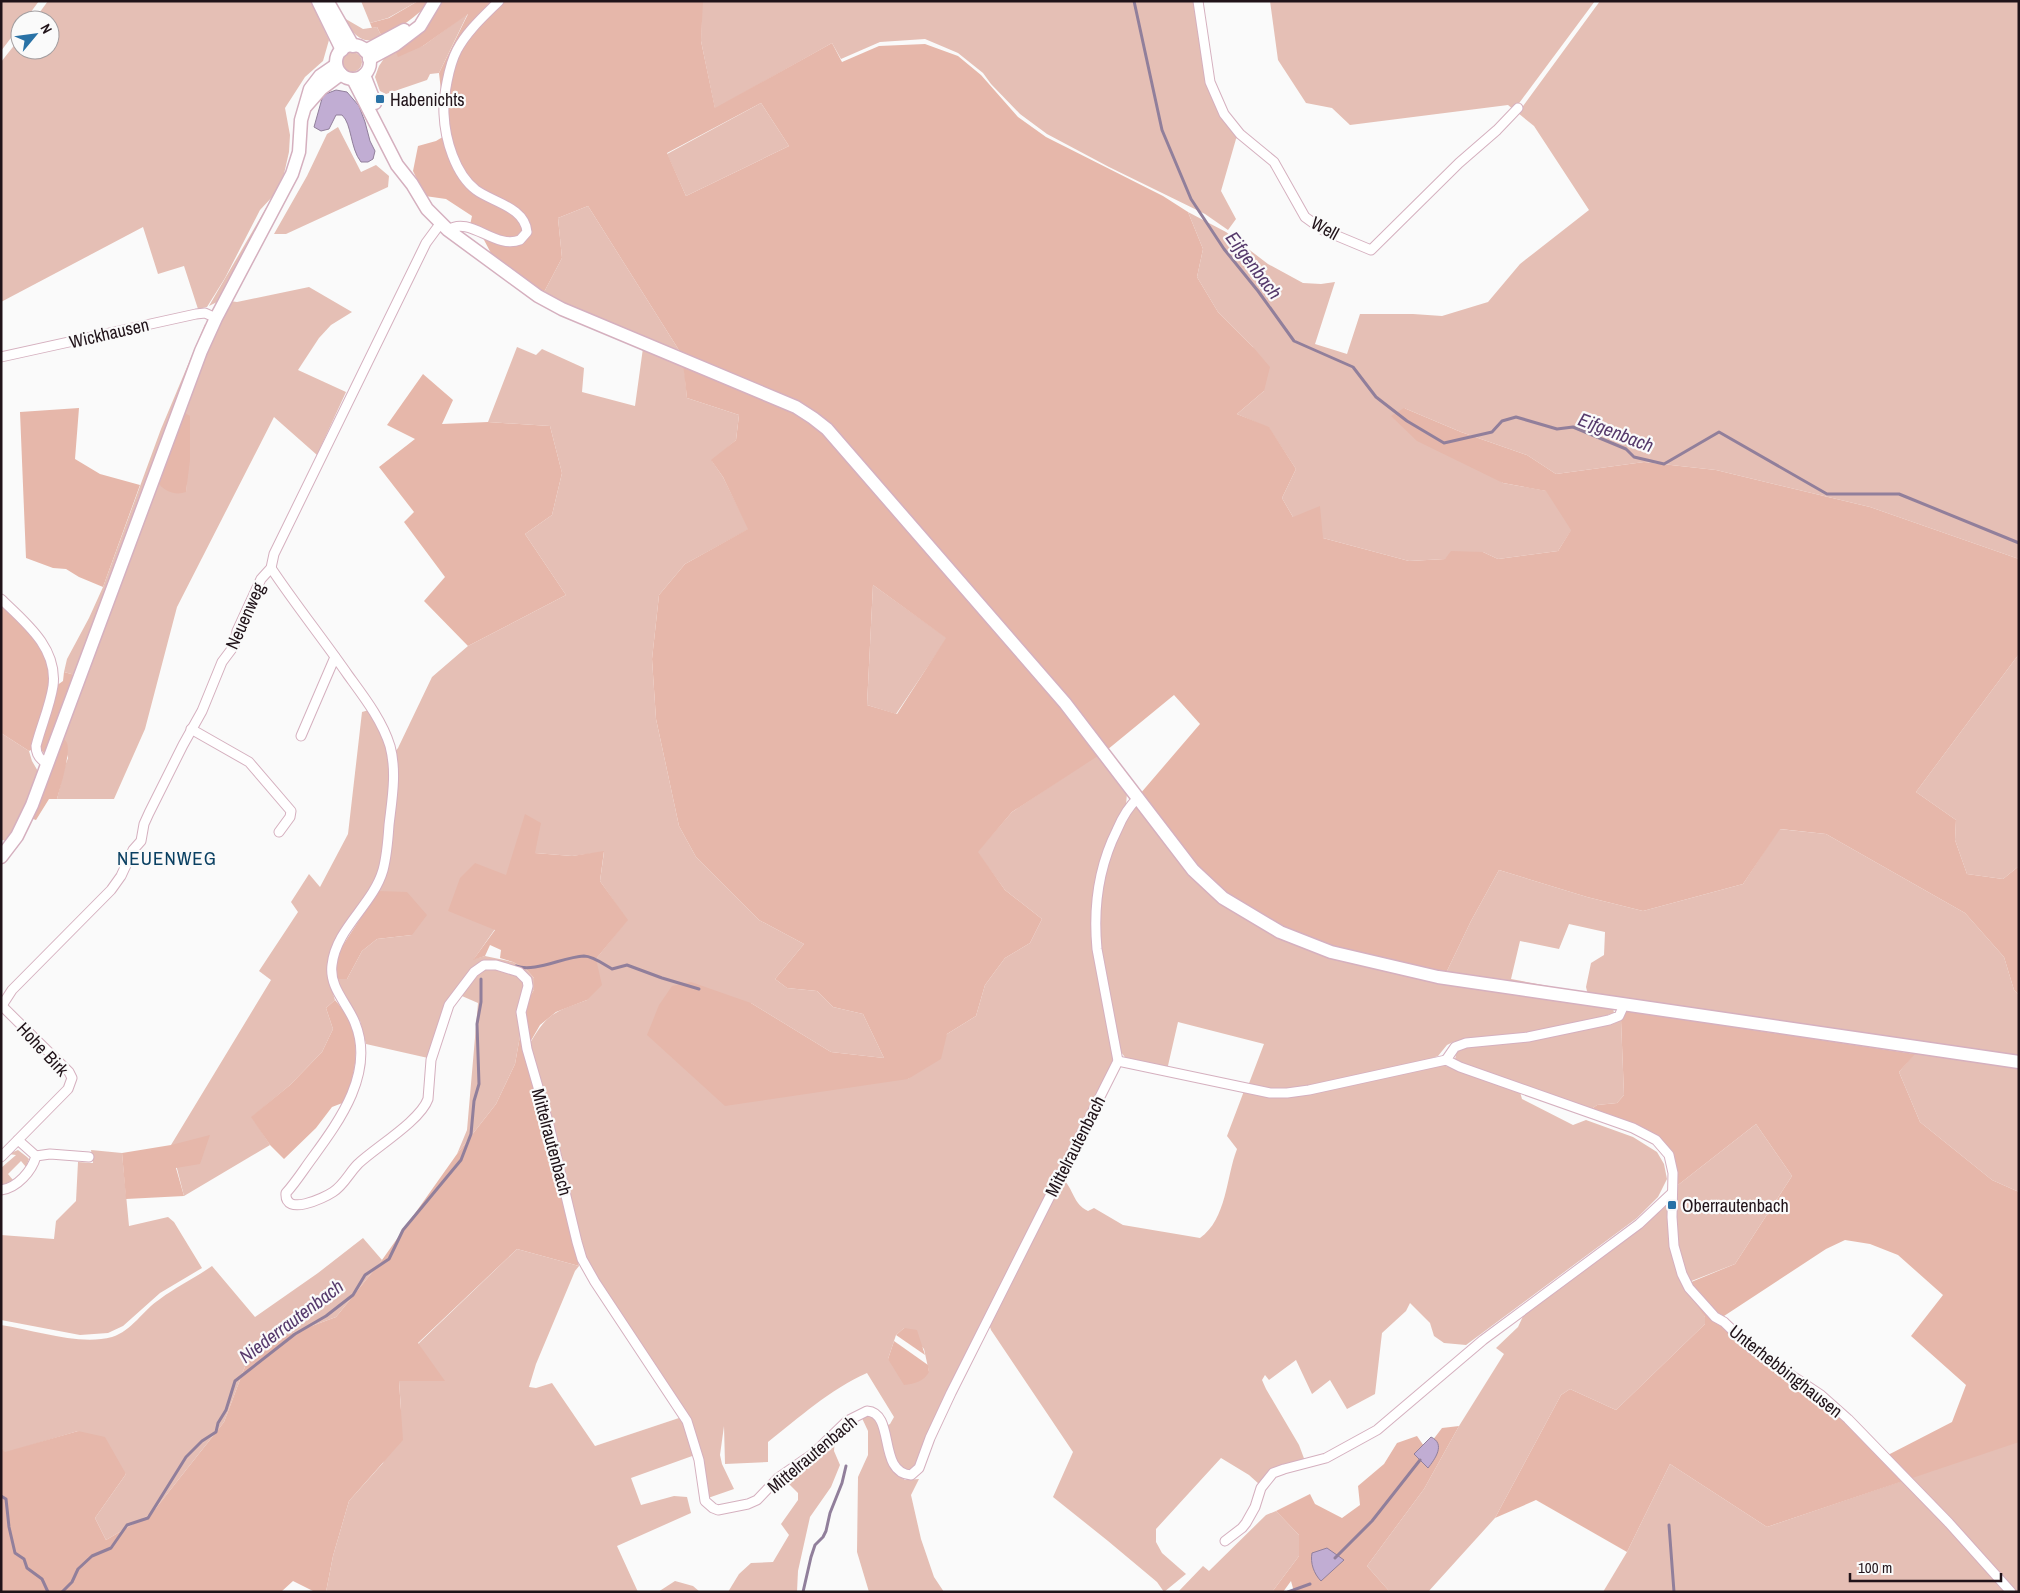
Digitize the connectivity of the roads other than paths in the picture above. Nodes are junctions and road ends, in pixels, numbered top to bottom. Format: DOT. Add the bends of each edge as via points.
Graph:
graph roads {
  1 [pos="318,1"];
  2 [pos="327,1"];
  3 [pos="435,1"];
  4 [pos="500,1"];
  5 [pos="1198,1"];
  6 [pos="347,48"];
  7 [pos="367,55"];
  8 [pos="348,73"];
  9 [pos="1518,108"];
  10 [pos="444,227"];
  11 [pos="216,318"];
  12 [pos="1,357"];
  13 [pos="271,568"];
  14 [pos="1,599"];
  15 [pos="335,657"];
  16 [pos="191,729"];
  17 [pos="301,736"];
  18 [pos="48,764"];
  19 [pos="1138,798"];
  20 [pos="279,832"];
  21 [pos="1,858"];
  22 [pos="1624,1005"];
  23 [pos="2,1007"];
  24 [pos="1446,1060"];
  25 [pos="1118,1061"];
  26 [pos="2019,1062"];
  27 [pos="18,1140"];
  28 [pos="36,1156"];
  29 [pos="1,1157"];
  30 [pos="90,1157"];
  31 [pos="1,1190"];
  32 [pos="1672,1193"];
  33 [pos="1225,1541"];
  34 [pos="2011,1592"];
  1 -- 6 [label="main road"];
  2 -- 6 [label="main road"];
  3 -- 7 [label="main road" via="425,16"];
  4 -- 10 [label="street" via="475,24 457,51 447,86 444,114 456,163 467,182 520,216 527,232 520,240 510,243 466,227"];
  5 -- 9 [label="street, Well" via="1210,82 1224,114 1240,134 1274,162 1305,218 1323,230 1371,250"];
  6 -- 7 [label="main road"];
  6 -- 8 [label="main road" via="337,56"];
  7 -- 8 [label="main road" via="369,65"];
  8 -- 10 [label="main road" via="393,157 427,209"];
  8 -- 11 [label="main road" via="314,82 310,89 294,170"];
  10 -- 13 [label="street, Neuenweg" via="428,240 274,554"];
  10 -- 19 [label="main road" via="538,296 562,309 796,407 820,423 1065,703"];
  11 -- 12 [label="street, Wickhausen" via="196,314"];
  11 -- 18 [label="main road"];
  13 -- 15 [label="street"];
  13 -- 16 [label="street, Neuenweg" via="261,579 237,631 234,646 222,662"];
  14 -- 18 [label="street" via="36,634 51,661 52,688 36,746 39,758"];
  15 -- 17 [label="street"];
  15 -- 25 [label="street, Mittelrautenbach" via="385,732 394,774 381,876 343,936 333,956 331,971 334,985 359,1032 360,1068 348,1105 286,1194 288,1200 294,1205 305,1204 337,1189 358,1165 426,1105 431,1060 449,1004 474,972 489,964 524,976 528,986 521,1012 527,1049 582,1259 687,1421 699,1460 705,1501 713,1508 718,1510 757,1500 778,1478 814,1454 847,1421 866,1411 881,1420 896,1467 908,1475 916,1472 952,1393"];
  16 -- 20 [label="street" via="249,762 285,802 291,811 290,817"];
  16 -- 23 [label="street, Neuenweg" via="144,824 141,841 115,885 12,990"];
  18 -- 21 [label="main road" via="32,806"];
  19 -- 22 [label="main road" via="1193,870 1223,898 1265,924 1314,946 1367,962 1438,977"];
  19 -- 25 [label="street" via="1130,804 1112,840 1096,896 1097,949"];
  22 -- 24 [label="street" via="1619,1016 1608,1020 1528,1037 1455,1047"];
  22 -- 26 [label="main road"];
  23 -- 27 [label="street, Hohe Birk" via="72,1078 68,1089"];
  24 -- 25 [label="street" via="1287,1093 1246,1089"];
  24 -- 32 [label="street" via="1620,1123 1656,1140 1669,1155"];
  27 -- 28 [label="street"];
  27 -- 29 [label="street, Hohe Birk"];
  28 -- 30 [label="street"];
  28 -- 31 [label="street" via="30,1170 16,1184"];
  32 -- 33 [label="street" via="1639,1224 1483,1340 1377,1430 1326,1458 1273,1473 1261,1488 1246,1523"];
  32 -- 34 [label="street, Unterhebbinghausen" via="1674,1246 1689,1288 1715,1317 1752,1349 1821,1396 1848,1420"];
}
